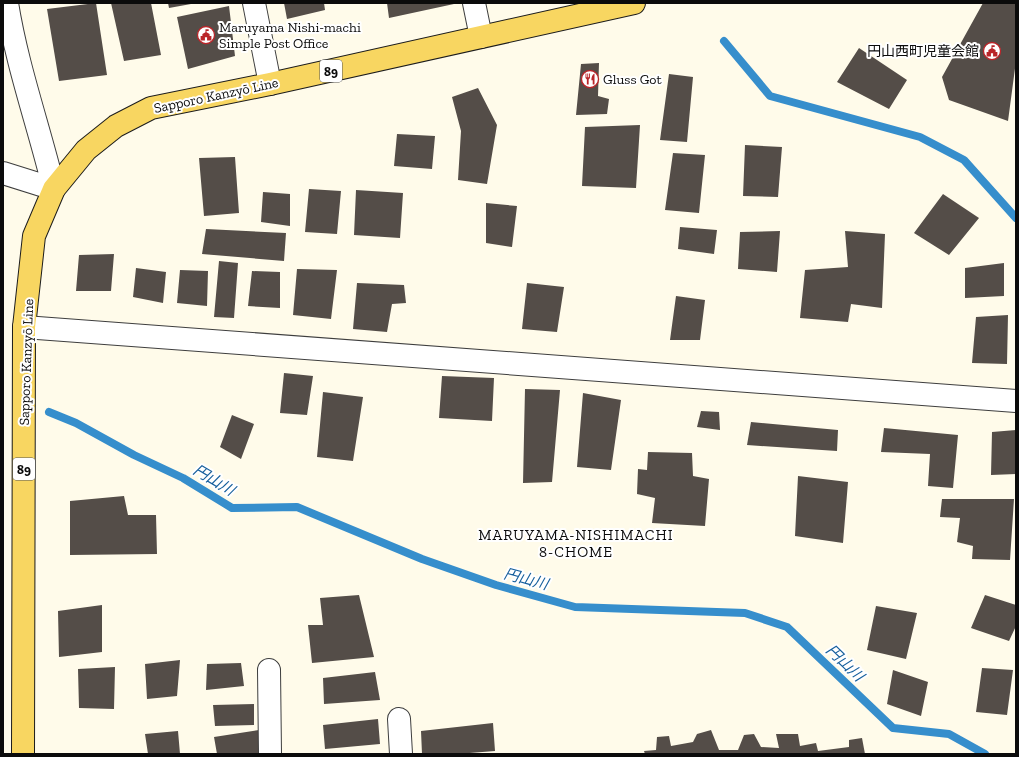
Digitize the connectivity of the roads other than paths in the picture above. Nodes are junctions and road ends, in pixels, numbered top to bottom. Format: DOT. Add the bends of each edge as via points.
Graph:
graph roads {
  1 [pos="7,3"];
  2 [pos="254,3"];
  3 [pos="474,3"];
  4 [pos="634,3"];
  5 [pos="481,37"];
  6 [pos="270,84"];
  7 [pos="3,173"];
  8 [pos="54,189"];
  9 [pos="24,327"];
  10 [pos="1016,401"];
  11 [pos="269,670"];
  12 [pos="399,719"];
  13 [pos="23,754"];
  14 [pos="270,754"];
  15 [pos="401,754"];
  1 -- 8 [label="street" via="13,39"];
  2 -- 6 [label="street"];
  3 -- 5 [label="street"];
  4 -- 5 [label="main road, Sapporo Kanzyō Line / 89"];
  5 -- 6 [label="main road, Sapporo Kanzyō Line / 89"];
  6 -- 8 [label="main road, Sapporo Kanzyō Line / 89" via="151,108 116,126 92,145"];
  7 -- 8 [label="street"];
  8 -- 9 [label="main road, Sapporo Kanzyō Line / 89" via="34,236"];
  9 -- 10 [label="street"];
  9 -- 13 [label="main road, Sapporo Kanzyō Line / 89"];
  11 -- 14 [label="street"];
  12 -- 15 [label="street"];
}
